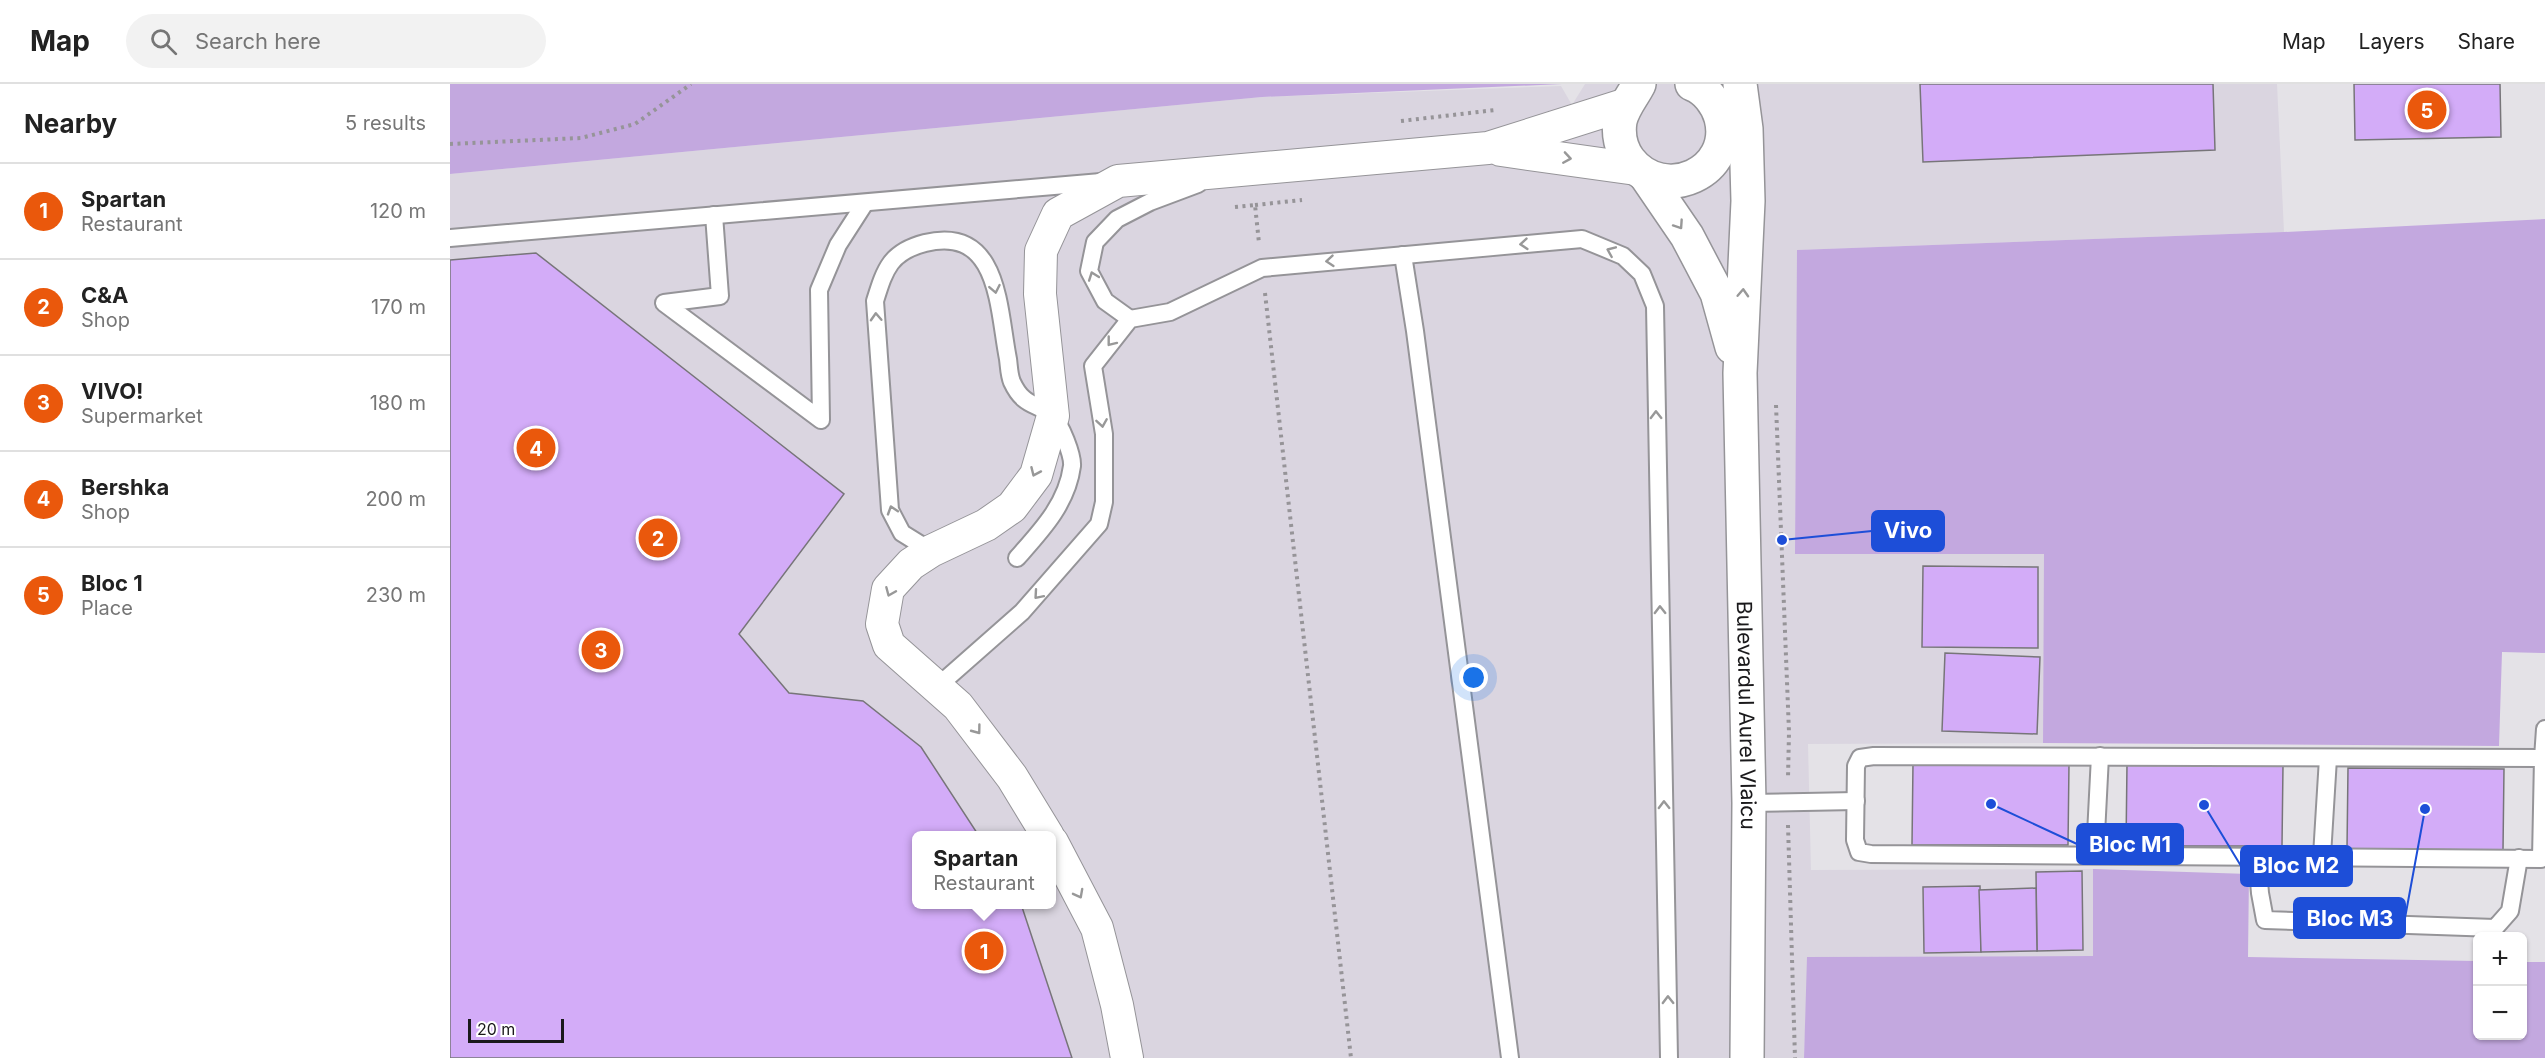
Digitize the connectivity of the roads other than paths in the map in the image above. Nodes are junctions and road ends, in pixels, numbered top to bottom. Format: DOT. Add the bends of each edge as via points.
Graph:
graph roads {
  1 [pos="1740,84"];
  2 [pos="1705,88"];
  3 [pos="1638,92"];
  4 [pos="1488,148"];
  5 [pos="1715,158"];
  6 [pos="1232,172"];
  7 [pos="1641,173"];
  8 [pos="1118,181"];
  9 [pos="1748,201"];
  10 [pos="865,203"];
  11 [pos="714,215"];
  12 [pos="450,238"];
  13 [pos="1403,255"];
  14 [pos="1130,319"];
  15 [pos="1740,373"];
  16 [pos="1053,416"];
  17 [pos="931,551"];
  18 [pos="1017,558"];
  19 [pos="938,686"];
  20 [pos="2545,729"];
  21 [pos="2100,756"];
  22 [pos="2328,758"];
  23 [pos="2544,758"];
  24 [pos="1856,801"];
  25 [pos="1749,803"];
  26 [pos="1045,831"];
  27 [pos="1056,850"];
  28 [pos="2095,854"];
  29 [pos="2257,856"];
  30 [pos="2322,856"];
  31 [pos="2518,858"];
  32 [pos="2543,858"];
  33 [pos="1128,1058"];
  34 [pos="1510,1058"];
  35 [pos="1669,1058"];
  36 [pos="1747,1058"];
  1 -- 9 [label="main road, Bulevardul Aurel Vlaicu"];
  2 -- 5 [label="main road" via="1722,123 1722,141"];
  3 -- 4 [label="street"];
  3 -- 7 [label="main road, Bulevardul Aurel Vlaicu" via="1620,120 1620,138 1625,155"];
  4 -- 6 [label="street"];
  4 -- 7 [label="street, one-way" via="1558,156"];
  5 -- 7 [label="main road" via="1696,176 1679,182 1663,182"];
  5 -- 9 [label="main road"];
  6 -- 8 [label="street"];
  14 -- 6 [label="lane, one-way" via="1105,301 1089,271 1095,242 1117,219 1150,202"];
  7 -- 15 [label="main road, Bulevardul Aurel Vlaicu, one-way" via="1687,236 1717,293"];
  8 -- 10 [label="lane"];
  8 -- 16 [label="street" via="1058,214 1041,251 1040,294"];
  15 -- 9 [label="main road, Bulevardul Aurel Vlaicu, one-way"];
  10 -- 11 [label="lane"];
  10 -- 11 [label="lane" via="838,245 819,290 821,420 664,303 720,296"];
  11 -- 12 [label="lane"];
  13 -- 14 [label="lane, one-way" via="1262,268 1170,312"];
  13 -- 34 [label="lane"];
  35 -- 13 [label="lane, one-way" via="1654,306 1642,274 1623,256 1582,239"];
  14 -- 19 [label="lane, one-way" via="1093,366 1104,434 1104,502 1099,525 1022,612"];
  15 -- 25 [label="main road, Bulevardul Aurel Vlaicu"];
  16 -- 17 [label="street, one-way" via="1036,475 1012,507 986,525"];
  17 -- 16 [label="lane, one-way" via="902,533 890,510 886,468 875,301 885,271 905,248 933,242 961,243 978,252 992,272 1012,381 1026,402"];
  16 -- 18 [label="lane" via="1073,464 1064,498 1047,526"];
  17 -- 19 [label="street, one-way" via="911,564 888,589 882,624 889,645"];
  19 -- 26 [label="street, one-way" via="1012,777"];
  20 -- 23 [label="lane"];
  21 -- 22 [label="lane"];
  21 -- 24 [label="lane" via="1860,758 1856,766"];
  21 -- 28 [label="lane"];
  22 -- 23 [label="lane"];
  22 -- 30 [label="lane"];
  23 -- 32 [label="lane"];
  24 -- 25 [label="lane"];
  24 -- 28 [label="lane" via="1855,840 1859,852"];
  25 -- 36 [label="main road, Bulevardul Aurel Vlaicu"];
  27 -- 33 [label="street, one-way" via="1097,928"];
  28 -- 29 [label="lane"];
  29 -- 30 [label="lane"];
  29 -- 31 [label="lane" via="2265,920 2495,928 2510,911"];
  30 -- 31 [label="lane"];
  31 -- 32 [label="lane"];
}
